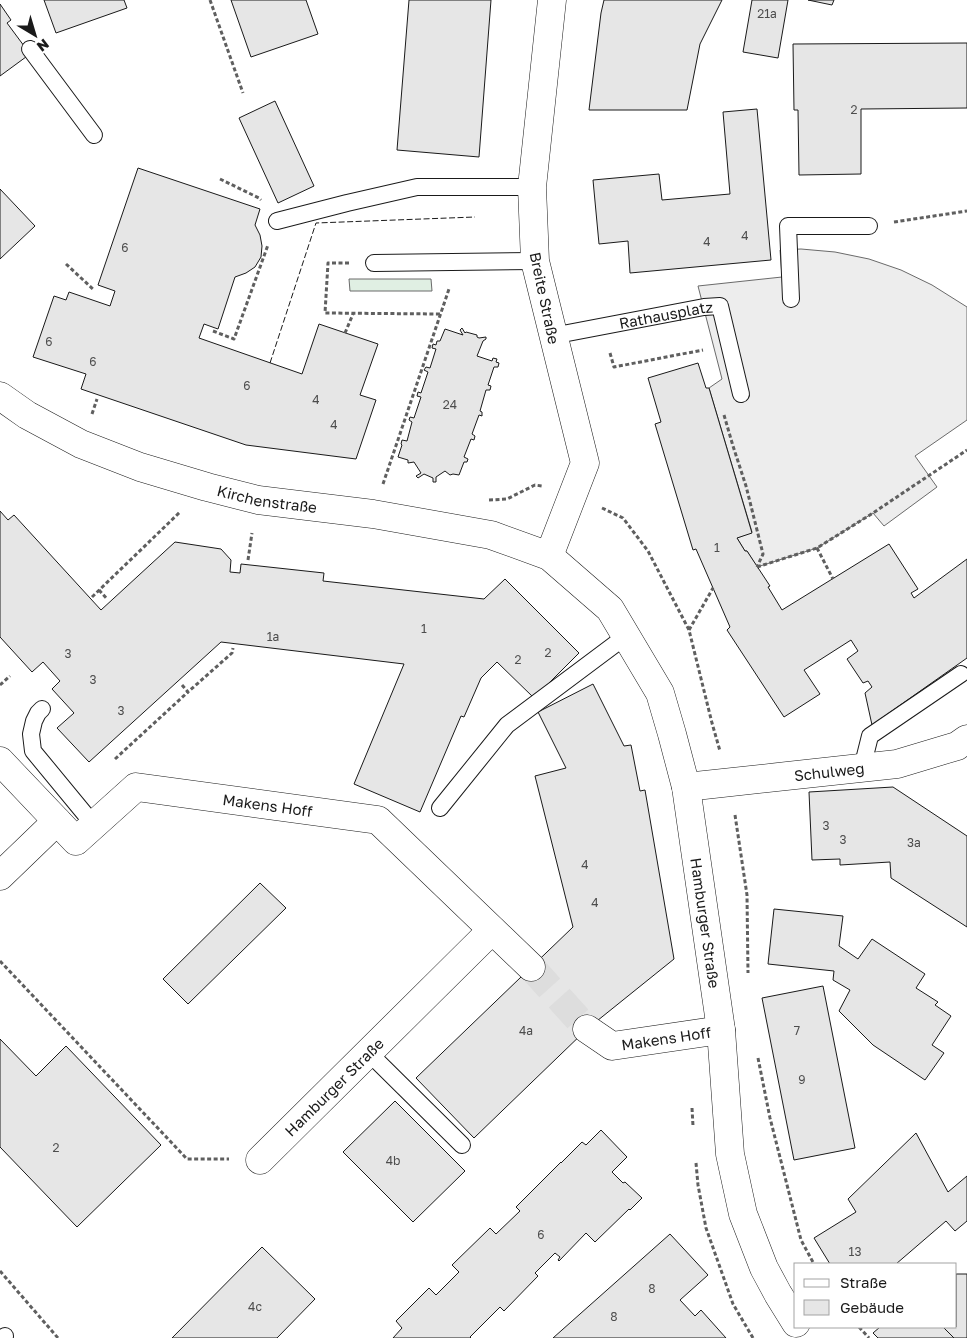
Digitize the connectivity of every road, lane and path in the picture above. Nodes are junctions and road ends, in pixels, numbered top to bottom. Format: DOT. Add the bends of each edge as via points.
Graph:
graph roads {
  1 [pos="210,0"];
  2 [pos="552,0"];
  3 [pos="30,49"];
  4 [pos="243,93"];
  5 [pos="94,135"];
  6 [pos="220,179"];
  7 [pos="532,187"];
  8 [pos="967,210"];
  9 [pos="277,221"];
  10 [pos="869,226"];
  11 [pos="535,261"];
  12 [pos="458,262"];
  13 [pos="374,263"];
  14 [pos="66,264"];
  15 [pos="94,290"];
  16 [pos="791,299"];
  17 [pos="353,314"];
  18 [pos="440,314"];
  19 [pos="604,326"];
  20 [pos="213,331"];
  21 [pos="345,333"];
  22 [pos="552,336"];
  23 [pos="705,350"];
  24 [pos="741,394"];
  25 [pos="0,396"];
  26 [pos="97,399"];
  27 [pos="722,411"];
  28 [pos="89,422"];
  29 [pos="967,450"];
  30 [pos="382,485"];
  31 [pos="207,486"];
  32 [pos="573,494"];
  33 [pos="480,500"];
  34 [pos="817,548"];
  35 [pos="549,556"];
  36 [pos="833,579"];
  37 [pos="713,588"];
  38 [pos="99,590"];
  39 [pos="92,597"];
  40 [pos="107,599"];
  41 [pos="689,630"];
  42 [pos="626,636"];
  43 [pos="233,648"];
  44 [pos="961,674"];
  45 [pos="10,676"];
  46 [pos="0,685"];
  47 [pos="182,685"];
  48 [pos="188,692"];
  49 [pos="42,709"];
  50 [pos="967,739"];
  51 [pos="0,761"];
  52 [pos="862,768"];
  53 [pos="136,787"];
  54 [pos="686,787"];
  55 [pos="440,808"];
  56 [pos="58,821"];
  57 [pos="94,825"];
  58 [pos="0,876"];
  59 [pos="492,930"];
  60 [pos="0,961"];
  61 [pos="531,967"];
  62 [pos="587,1029"];
  63 [pos="721,1030"];
  64 [pos="368,1052"];
  65 [pos="462,1146"];
  66 [pos="260,1160"];
  67 [pos="0,1271"];
  68 [pos="794,1320"];
  69 [pos="860,1328"];
  70 [pos="58,1338"];
  71 [pos="869,1338"];
  1 -- 4 [label="path"];
  2 -- 7 [label="street, Breite Straße"];
  3 -- 5 [label="lane"];
  6 -- 9 [label="path" via="259,198"];
  7 -- 9 [label="lane" via="417,188"];
  7 -- 11 [label="street, Breite Straße"];
  8 -- 10 [label="path"];
  9 -- 20 [label="path" via="234,339"];
  10 -- 16 [label="lane" via="788,226"];
  11 -- 12 [label="lane"];
  11 -- 22 [label="street, Breite Straße"];
  12 -- 13 [label="lane"];
  12 -- 18 [label="path"];
  13 -- 17 [label="path" via="328,263 324,313"];
  14 -- 15 [label="path"];
  17 -- 18 [label="path"];
  17 -- 21 [label="path"];
  18 -- 30 [label="path"];
  19 -- 22 [label="lane, Rathausplatz"];
  19 -- 23 [label="path" via="614,367"];
  19 -- 24 [label="lane, Rathausplatz" via="720,306"];
  22 -- 32 [label="street, Breite Straße" via="585,463"];
  25 -- 31 [label="street, Kirchenstraße" via="81,444"];
  26 -- 28 [label="path"];
  27 -- 34 [label="path" via="763,554 757,567"];
  29 -- 34 [label="path"];
  31 -- 35 [label="street, Kirchenstraße" via="258,500 373,514 491,536"];
  31 -- 38 [label="path"];
  32 -- 33 [label="path" via="535,485 507,499"];
  32 -- 35 [label="street, Breite Straße"];
  34 -- 36 [label="path"];
  35 -- 42 [label="street, Hamburger Straße" via="610,608"];
  37 -- 41 [label="path"];
  38 -- 39 [label="path"];
  38 -- 40 [label="path"];
  42 -- 54 [label="street, Hamburger Straße" via="660,693"];
  42 -- 55 [label="lane" via="507,725"];
  43 -- 48 [label="path" via="232,653"];
  44 -- 52 [label="lane" via="870,736"];
  45 -- 46 [label="path"];
  47 -- 48 [label="path"];
  48 -- 53 [label="path" via="115,760"];
  49 -- 57 [label="lane" via="31,734 33,751"];
  50 -- 52 [label="street, Schulweg" via="957,746 897,764"];
  51 -- 56 [label="street"];
  52 -- 54 [label="street, Schulweg"];
  53 -- 57 [label="street"];
  53 -- 59 [label="street, Makens Hoff" via="378,820"];
  54 -- 63 [label="street, Hamburger Straße"];
  56 -- 57 [label="street" via="76,841"];
  56 -- 58 [label="street"];
  59 -- 61 [label="street, Makens Hoff"];
  59 -- 64 [label="street, Hamburger Straße"];
  60 -- 66 [label="path" via="188,1159"];
  62 -- 63 [label="street, Makens Hoff" via="612,1046"];
  63 -- 68 [label="street, Hamburger Straße" via="730,1154 743,1214 764,1268"];
  64 -- 65 [label="lane"];
  64 -- 66 [label="street, Hamburger Straße"];
  67 -- 70 [label="path"];
  69 -- 71 [label="path"];
}
